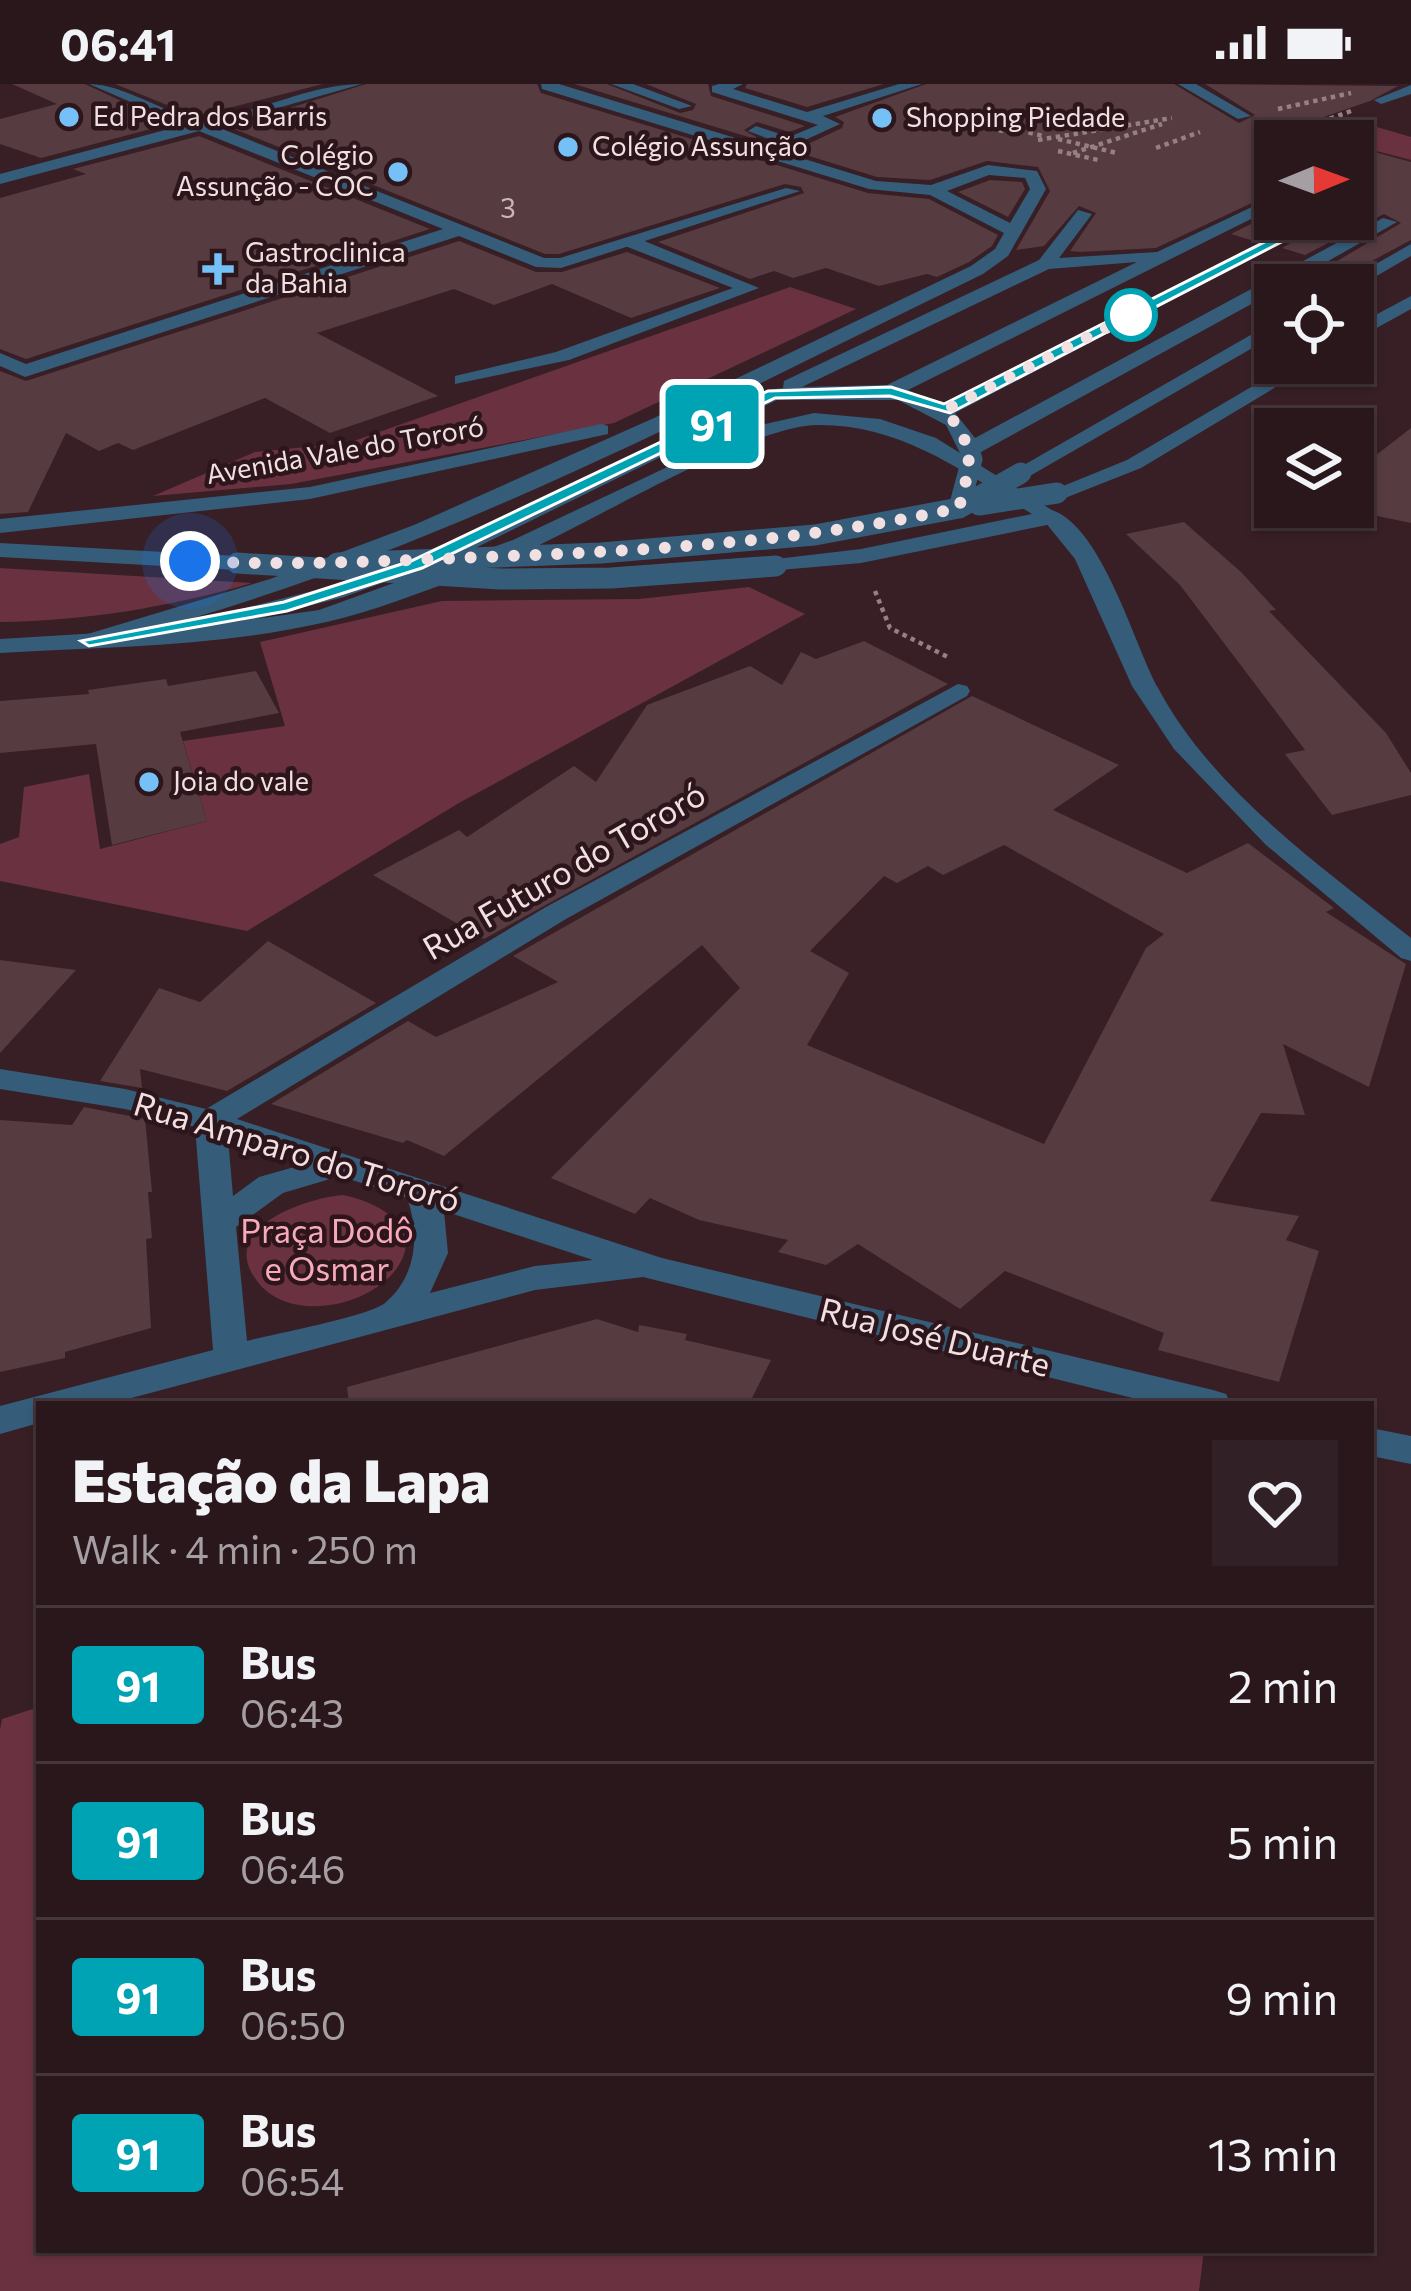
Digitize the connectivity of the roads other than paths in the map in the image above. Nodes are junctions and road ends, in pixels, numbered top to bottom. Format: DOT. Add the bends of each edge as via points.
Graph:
graph roads {
  1 [pos="96,84"];
  2 [pos="355,84"];
  3 [pos="552,84"];
  4 [pos="618,84"];
  5 [pos="736,84"];
  6 [pos="915,84"];
  7 [pos="1185,84"];
  8 [pos="710,87"];
  9 [pos="1411,89"];
  10 [pos="1381,100"];
  11 [pos="704,113"];
  12 [pos="808,116"];
  13 [pos="1243,116"];
  14 [pos="201,127"];
  15 [pos="747,128"];
  16 [pos="0,179"];
  17 [pos="933,190"];
  18 [pos="792,191"];
  19 [pos="1254,211"];
  20 [pos="1084,214"];
  21 [pos="1389,222"];
  22 [pos="459,230"];
  23 [pos="1016,232"];
  24 [pos="1279,240"];
  25 [pos="631,242"];
  26 [pos="1411,249"];
  27 [pos="1166,255"];
  28 [pos="1045,264"];
  29 [pos="1374,270"];
  30 [pos="1411,301"];
  31 [pos="1374,323"];
  32 [pos="1254,339"];
  33 [pos="0,358"];
  34 [pos="25,371"];
  35 [pos="0,380"];
  36 [pos="462,380"];
  37 [pos="1270,384"];
  38 [pos="891,392"];
  39 [pos="773,394"];
  40 [pos="695,404"];
  41 [pos="945,410"];
  42 [pos="971,454"];
  43 [pos="1054,505"];
  44 [pos="959,508"];
  45 [pos="0,526"];
  46 [pos="0,550"];
  47 [pos="281,566"];
  48 [pos="89,641"];
  49 [pos="0,646"];
  50 [pos="958,691"];
  51 [pos="1411,952"];
  52 [pos="0,1079"];
  53 [pos="211,1121"];
  54 [pos="344,1164"];
  55 [pos="418,1186"];
  56 [pos="219,1223"];
  57 [pos="657,1269"];
  58 [pos="397,1312"];
  59 [pos="231,1355"];
  60 [pos="68,1401"];
  61 [pos="1201,1401"];
  62 [pos="36,1410"];
  63 [pos="0,1420"];
  64 [pos="1374,1443"];
  65 [pos="1411,1450"];
  1 -- 14 [label="street"];
  2 -- 14 [label="street"];
  3 -- 17 [label="street" via="830,174"];
  4 -- 11 [label="street"];
  5 -- 8 [label="street"];
  6 -- 12 [label="street"];
  7 -- 13 [label="street"];
  8 -- 12 [label="street"];
  9 -- 10 [label="street"];
  12 -- 15 [label="street" via="832,124 790,142"];
  14 -- 16 [label="street"];
  14 -- 22 [label="street"];
  17 -- 23 [label="street"];
  17 -- 23 [label="street" via="988,170 1030,174 1038,189"];
  18 -- 25 [label="street"];
  19 -- 27 [label="street"];
  20 -- 28 [label="street"];
  21 -- 42 [label="street"];
  22 -- 25 [label="street" via="542,263"];
  22 -- 34 [label="street"];
  23 -- 40 [label="street, Avenida Vale do Tororó" via="977,270"];
  24 -- 41 [label="street"];
  25 -- 36 [label="street" via="750,288 562,356"];
  26 -- 29 [label="street"];
  27 -- 28 [label="street"];
  27 -- 38 [label="street"];
  28 -- 39 [label="street"];
  30 -- 31 [label="street"];
  32 -- 44 [label="street, bridge"];
  33 -- 34 [label="street"];
  34 -- 35 [label="street"];
  37 -- 43 [label="street"];
  38 -- 39 [label="street"];
  38 -- 41 [label="street"];
  39 -- 48 [label="street" via="416,565 287,606"];
  40 -- 45 [label="street, Avenida Vale do Tororó" via="310,494"];
  40 -- 48 [label="street, Avenida Vale do Tororó" via="344,561"];
  41 -- 42 [label="street"];
  42 -- 44 [label="street, bridge"];
  43 -- 44 [label="street, bridge"];
  43 -- 47 [label="street, bridge" via="861,556 776,566 500,579"];
  43 -- 48 [label="street, Avenida Vale do Tororó" via="880,425 800,421 759,431 521,544 385,598 259,628"];
  43 -- 51 [label="street, Avenida Vale do Tororó" via="1158,710 1214,781"];
  44 -- 47 [label="street, bridge" via="708,547"];
  46 -- 47 [label="street, bridge"];
  48 -- 49 [label="street, Avenida Vale do Tororó"];
  50 -- 53 [label="street, Rua Futuro do Tororó" via="556,913"];
  52 -- 53 [label="street, Rua Amparo do Tororó"];
  53 -- 54 [label="street, Rua Amparo do Tororó"];
  53 -- 56 [label="street"];
  54 -- 55 [label="street, Rua Amparo do Tororó"];
  54 -- 56 [label="street" via="271,1185"];
  55 -- 57 [label="street, Rua Amparo do Tororó"];
  55 -- 58 [label="street" via="435,1248 424,1280"];
  56 -- 59 [label="street"];
  57 -- 58 [label="street" via="535,1278"];
  57 -- 61 [label="street, Rua José Duarte"];
  58 -- 59 [label="street"];
  59 -- 60 [label="street"];
  62 -- 63 [label="street"];
  64 -- 65 [label="street"];
}
